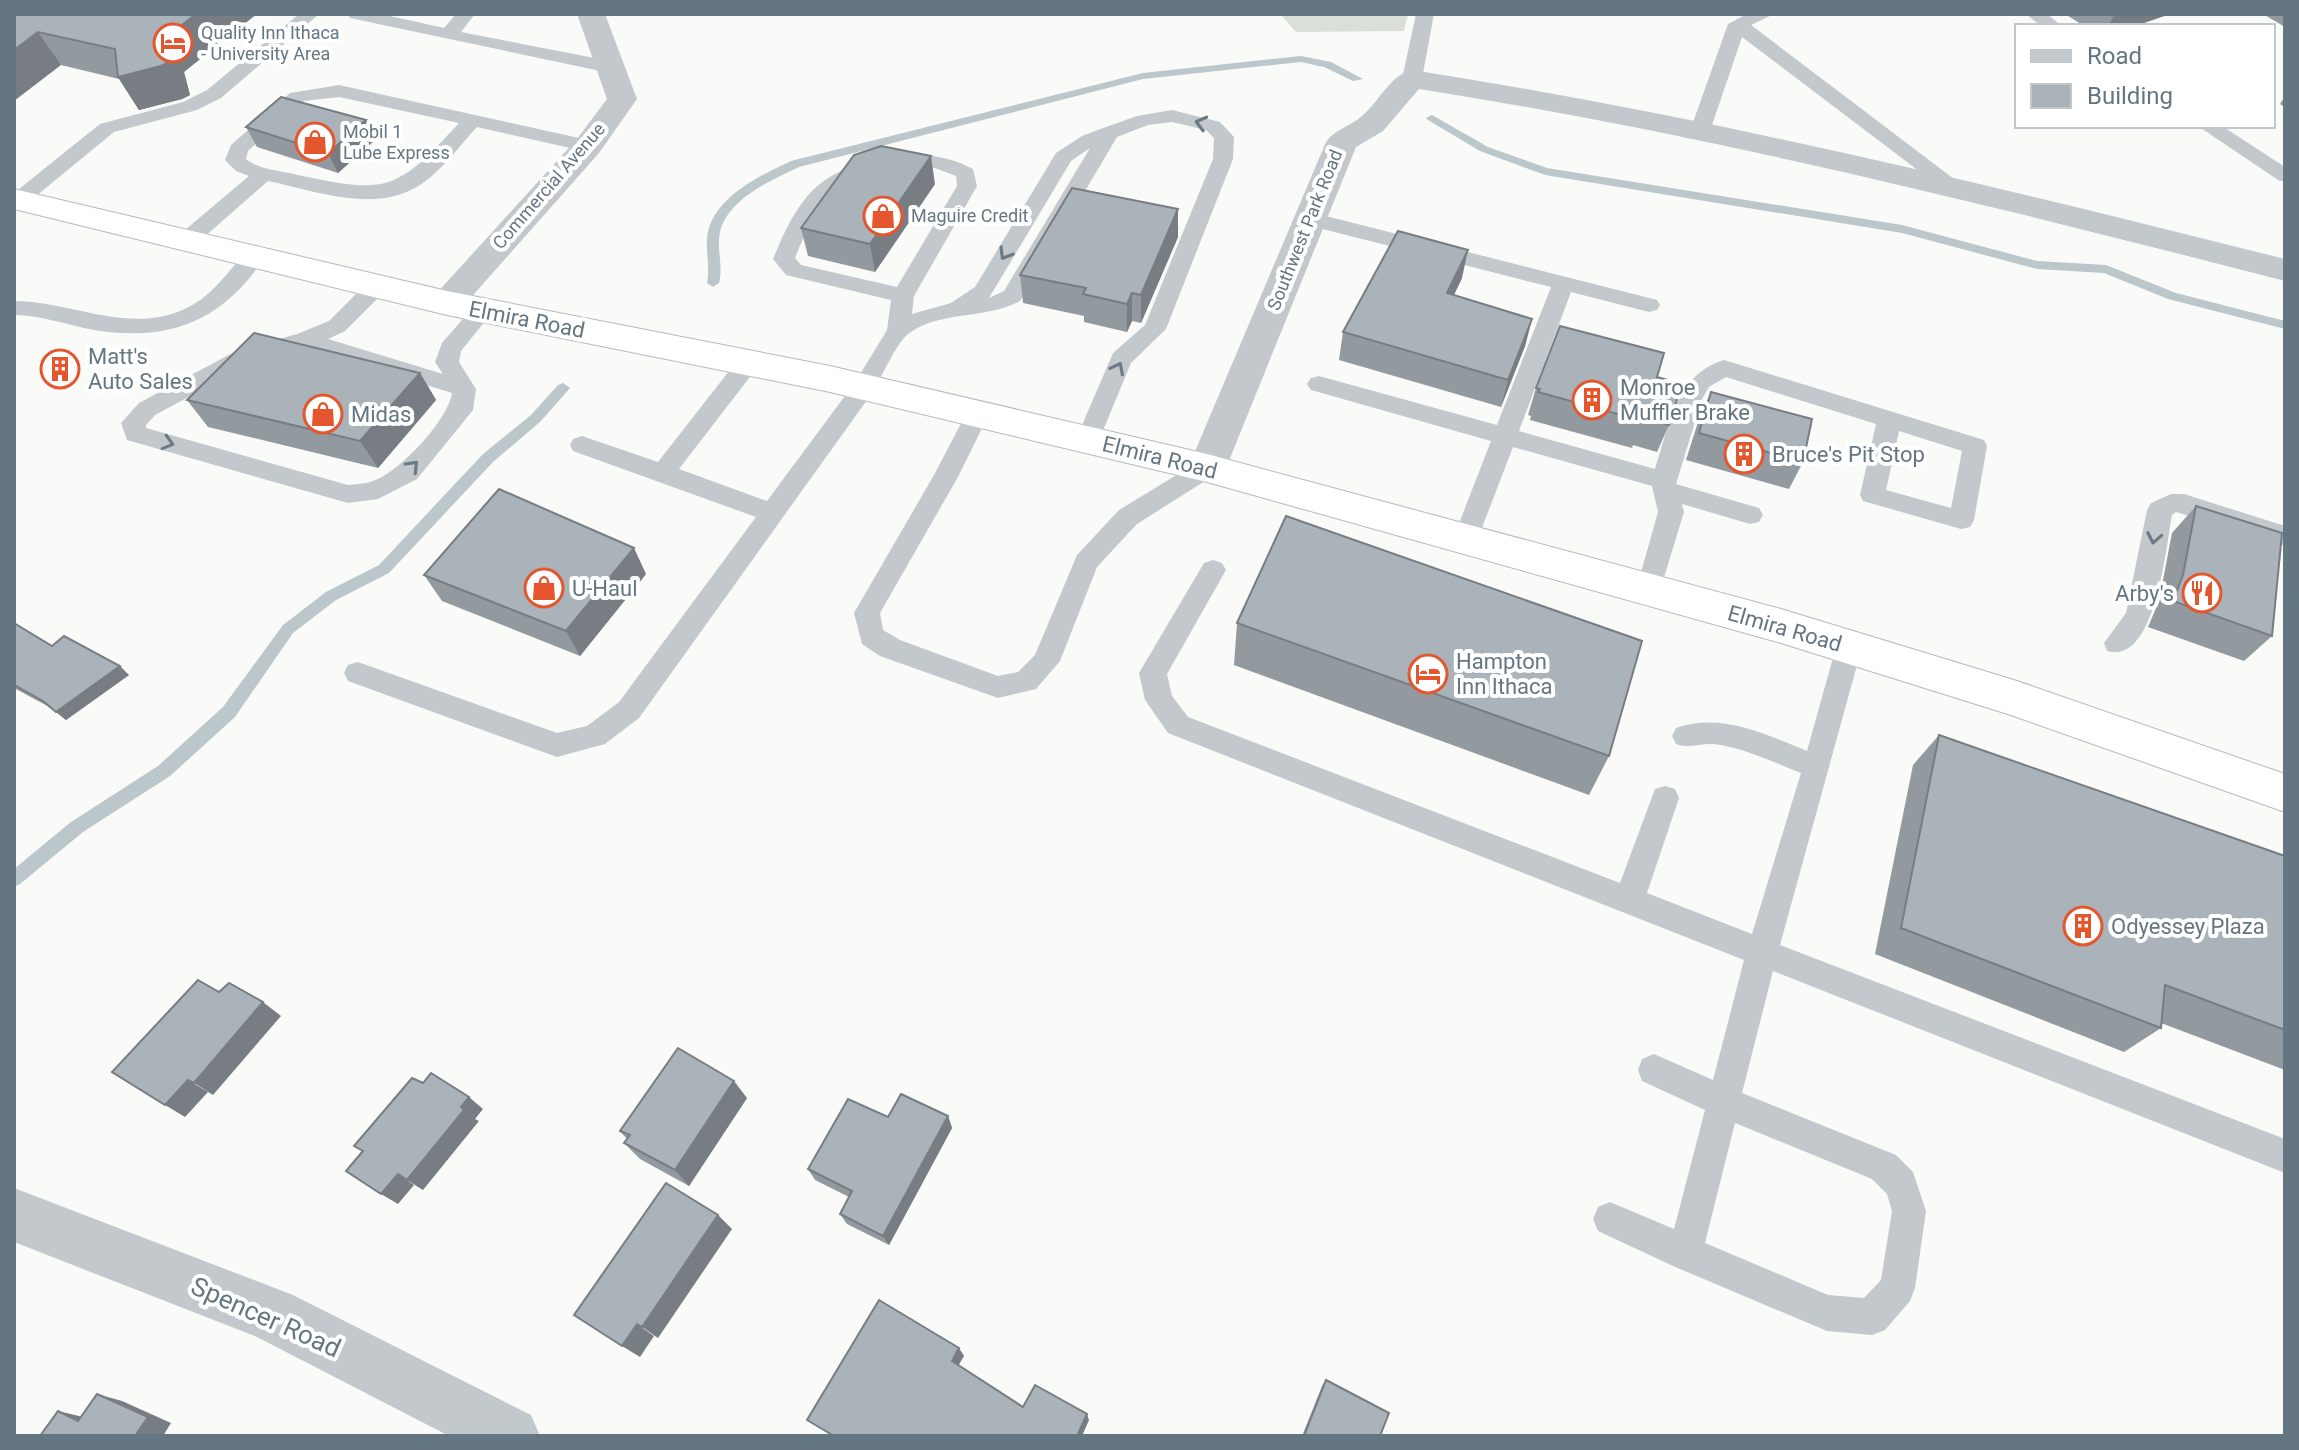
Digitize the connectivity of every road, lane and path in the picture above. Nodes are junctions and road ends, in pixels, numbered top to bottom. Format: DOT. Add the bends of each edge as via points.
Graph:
graph roads {
  1 [pos="310,14"];
  2 [pos="357,14"];
  3 [pos="466,14"];
  4 [pos="591,14"];
  5 [pos="1425,14"];
  6 [pos="1765,14"];
  7 [pos="1737,24"];
  8 [pos="448,35"];
  9 [pos="610,67"];
  10 [pos="1412,79"];
  11 [pos="473,120"];
  12 [pos="1701,128"];
  13 [pos="2211,128"];
  14 [pos="588,146"];
  15 [pos="264,174"];
  16 [pos="2285,176"];
  17 [pos="1947,183"];
  18 [pos="16,200"];
  19 [pos="1310,219"];
  20 [pos="187,240"];
  21 [pos="254,257"];
  22 [pos="2285,270"];
  23 [pos="1563,284"];
  24 [pos="377,286"];
  25 [pos="903,296"];
  26 [pos="1649,305"];
  27 [pos="465,306"];
  28 [pos="14,308"];
  29 [pos="898,330"];
  30 [pos="305,340"];
  31 [pos="748,363"];
  32 [pos="1319,384"];
  33 [pos="864,387"];
  34 [pos="464,389"];
  35 [pos="977,414"];
  36 [pos="1889,420"];
  37 [pos="1505,436"];
  38 [pos="1088,439"];
  39 [pos="582,445"];
  40 [pos="1207,468"];
  41 [pos="663,473"];
  42 [pos="1664,485"];
  43 [pos="772,513"];
  44 [pos="1750,515"];
  45 [pos="2285,536"];
  46 [pos="1466,539"];
  47 [pos="1213,570"];
  48 [pos="1649,590"];
  49 [pos="2117,643"];
  50 [pos="1849,647"];
  51 [pos="358,673"];
  52 [pos="1686,736"];
  53 [pos="1817,767"];
  54 [pos="2285,793"];
  55 [pos="1665,798"];
  56 [pos="1629,901"];
  57 [pos="1762,952"];
  58 [pos="1654,1070"];
  59 [pos="1724,1102"];
  60 [pos="2285,1156"];
  61 [pos="14,1215"];
  62 [pos="1610,1219"];
  63 [pos="1685,1254"];
  64 [pos="510,1436"];
  1 -- 18 [label="lane" via="214,94 190,106 107,128"];
  2 -- 8 [label="lane"];
  3 -- 8 [label="lane"];
  4 -- 9 [label="street, Commercial Avenue"];
  5 -- 10 [label="lane"];
  6 -- 7 [label="lane"];
  7 -- 12 [label="lane"];
  7 -- 17 [label="lane"];
  8 -- 9 [label="lane"];
  9 -- 14 [label="street, Commercial Avenue" via="622,99"];
  10 -- 12 [label="street"];
  10 -- 19 [label="street, Southwest Park Road" via="1372,124 1342,142"];
  11 -- 14 [label="lane"];
  11 -- 15 [label="lane" via="413,181 396,190 369,194"];
  11 -- 15 [label="lane" via="339,91 297,97 238,149 235,160"];
  12 -- 17 [label="street"];
  13 -- 16 [label="lane"];
  14 -- 27 [label="street, Commercial Avenue"];
  15 -- 20 [label="lane"];
  17 -- 22 [label="street"];
  18 -- 20 [label="highway, Elmira Road"];
  19 -- 23 [label="lane"];
  19 -- 40 [label="street, Southwest Park Road"];
  20 -- 21 [label="highway, Elmira Road"];
  21 -- 24 [label="highway, Elmira Road"];
  21 -- 28 [label="lane" via="203,310 162,324 135,329"];
  23 -- 26 [label="lane"];
  23 -- 37 [label="lane"];
  24 -- 27 [label="highway, Elmira Road"];
  24 -- 30 [label="lane" via="337,326"];
  25 -- 25 [label="lane" via="967,186 966,173 955,164 930,159 860,170 841,180 821,193 784,259 794,270"];
  25 -- 29 [label="lane"];
  27 -- 31 [label="highway, Elmira Road"];
  27 -- 34 [label="lane" via="447,362"];
  29 -- 33 [label="lane"];
  38 -- 29 [label="lane, one-way" via="1121,359 1155,329 1223,159 1224,137 1213,126 1172,116 1089,140 1063,157 983,292 958,309"];
  30 -- 34 [label="lane"];
  30 -- 34 [label="lane, one-way" via="244,357 147,409 133,423 136,434 348,494 378,490 408,473 461,410"];
  31 -- 33 [label="highway, Elmira Road"];
  31 -- 41 [label="lane"];
  32 -- 37 [label="lane"];
  33 -- 35 [label="highway, Elmira Road"];
  33 -- 43 [label="lane"];
  35 -- 38 [label="highway, Elmira Road"];
  35 -- 40 [label="lane" via="867,613 871,636 890,648 998,687 1026,681 1046,661 1086,562 1128,517"];
  36 -- 36 [label="lane" via="1975,446 1961,520 1872,495"];
  36 -- 42 [label="lane" via="1724,368 1701,381 1690,399"];
  37 -- 42 [label="lane"];
  37 -- 46 [label="lane"];
  38 -- 40 [label="highway, Elmira Road"];
  39 -- 41 [label="lane"];
  40 -- 46 [label="highway, Elmira Road"];
  41 -- 43 [label="lane"];
  42 -- 44 [label="lane"];
  42 -- 48 [label="lane" via="1671,512"];
  43 -- 51 [label="lane" via="629,710 595,736 557,745"];
  45 -- 49 [label="lane, one-way" via="2184,503 2160,510 2139,617"];
  46 -- 48 [label="highway, Elmira Road"];
  47 -- 56 [label="lane" via="1153,673 1159,700 1178,725"];
  48 -- 50 [label="highway, Elmira Road"];
  50 -- 53 [label="lane"];
  50 -- 54 [label="highway, Elmira Road" via="2030,703"];
  52 -- 53 [label="lane" via="1714,730"];
  53 -- 57 [label="lane"];
  55 -- 56 [label="lane"];
  56 -- 57 [label="lane"];
  57 -- 59 [label="lane"];
  57 -- 60 [label="lane"];
  58 -- 59 [label="lane"];
  59 -- 63 [label="lane"];
  59 -- 63 [label="lane" via="1884,1167 1901,1184 1909,1211 1897,1288 1872,1317 1827,1313"];
  61 -- 64 [label="street, Spencer Road" via="273,1315"];
  62 -- 63 [label="lane"];
}
